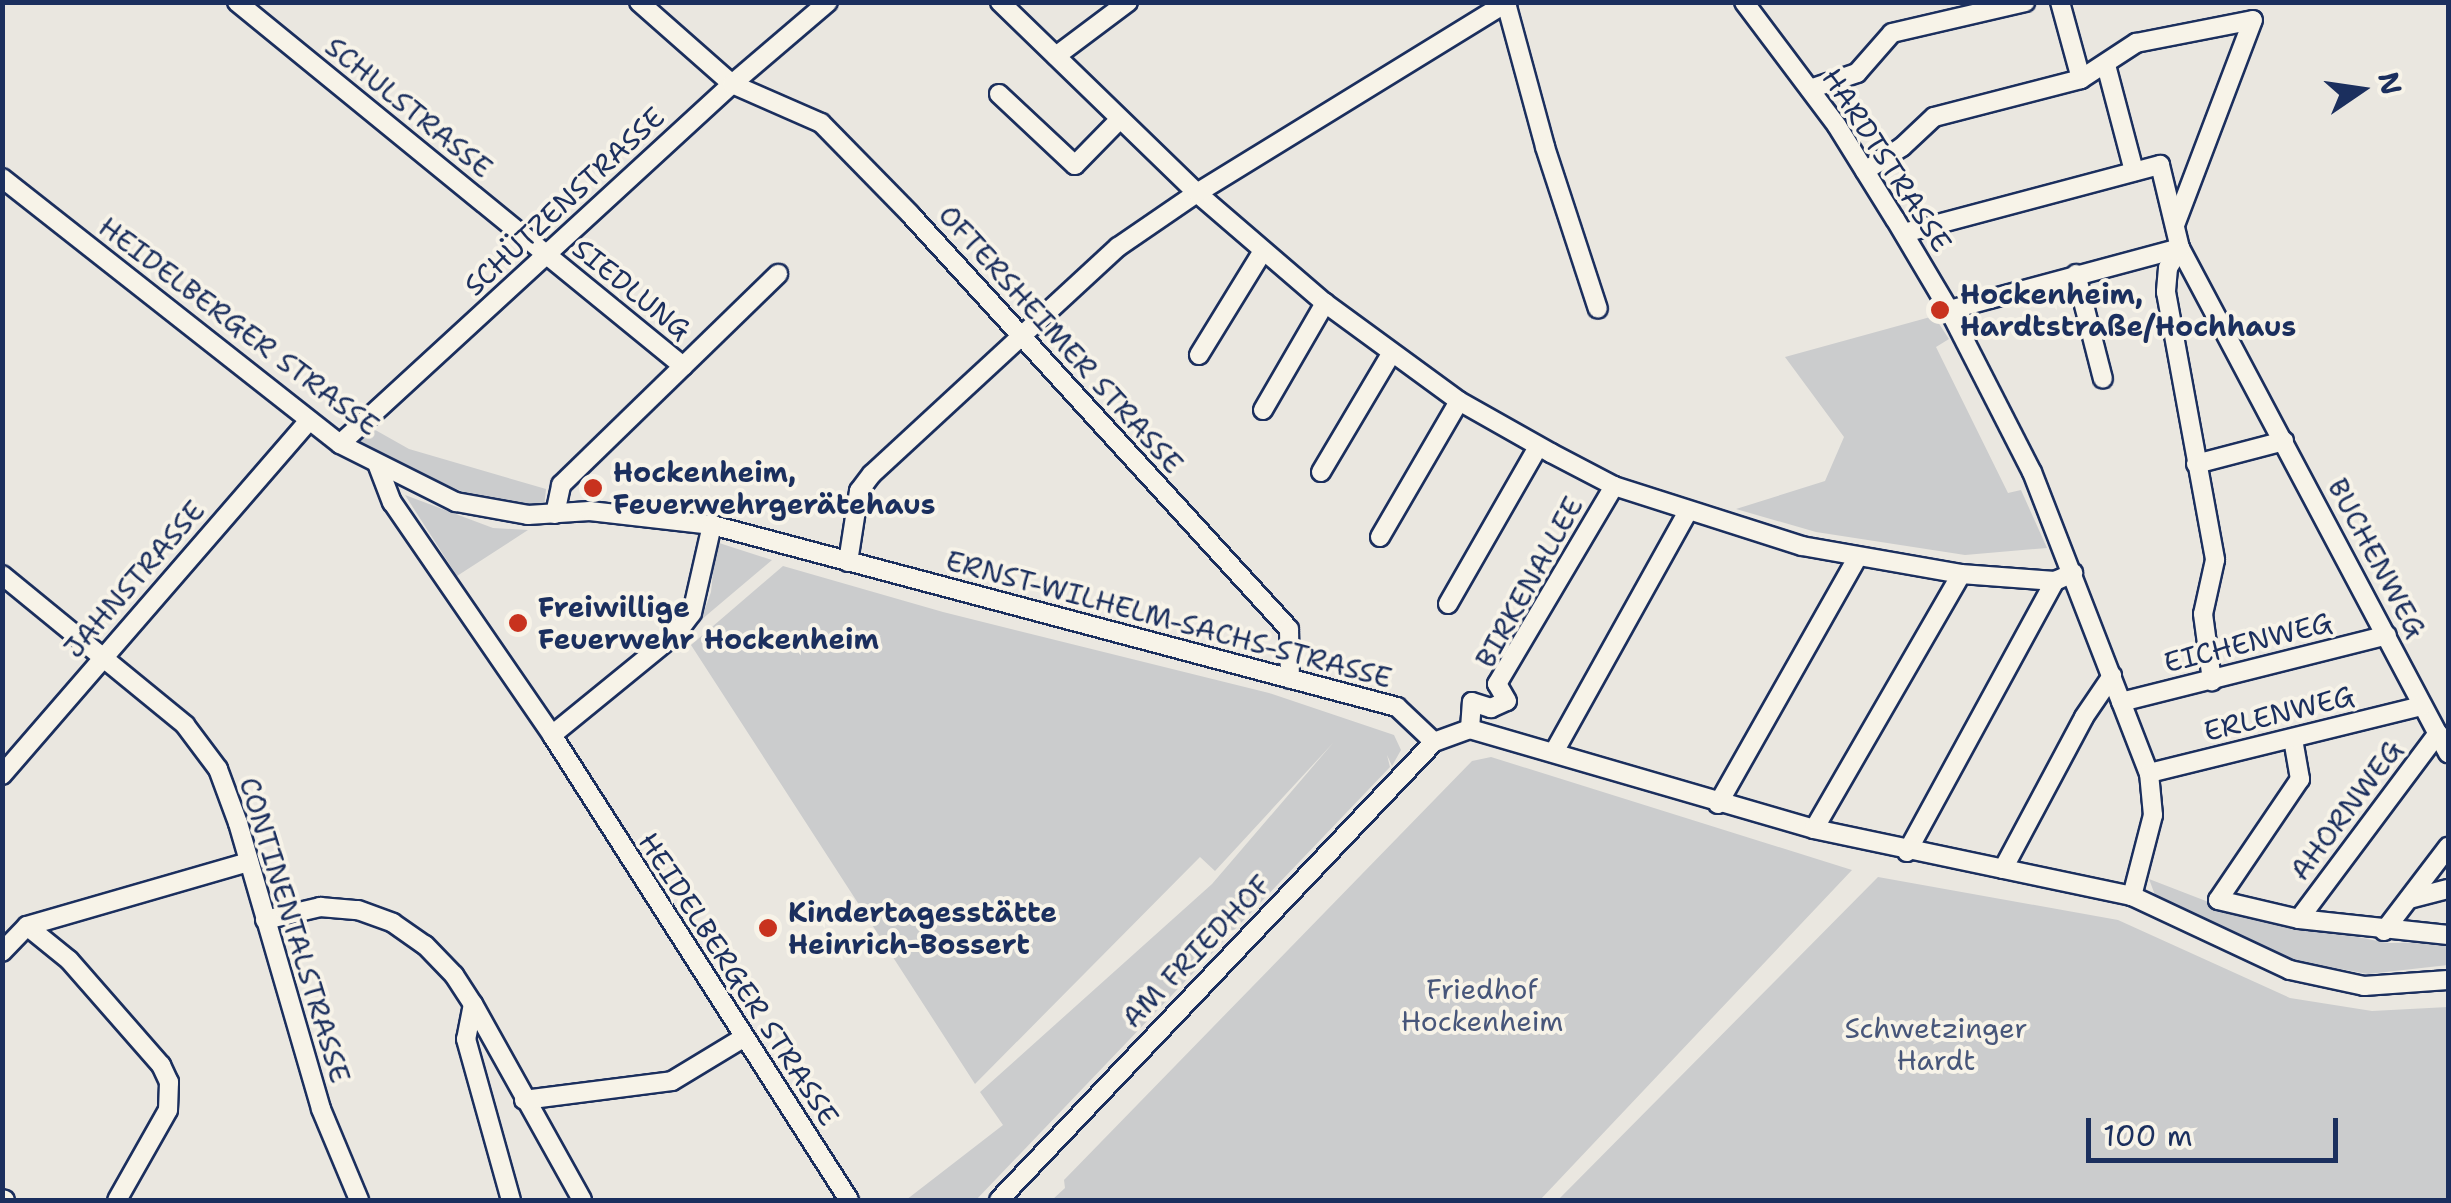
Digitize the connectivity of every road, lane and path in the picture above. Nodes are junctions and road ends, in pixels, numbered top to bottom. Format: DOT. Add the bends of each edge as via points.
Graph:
graph roads {
  1 [pos="237,2"];
  2 [pos="639,2"];
  3 [pos="828,2"];
  4 [pos="1000,2"];
  5 [pos="1128,2"];
  6 [pos="1744,2"];
  7 [pos="2025,2"];
  8 [pos="2060,2"];
  9 [pos="1507,3"];
  10 [pos="2251,11"];
  11 [pos="1056,56"];
  12 [pos="2106,65"];
  13 [pos="2081,78"];
  14 [pos="732,84"];
  15 [pos="1810,89"];
  16 [pos="998,94"];
  17 [pos="1120,119"];
  18 [pos="1865,170"];
  19 [pos="2134,170"];
  20 [pos="2,178"];
  21 [pos="1196,193"];
  22 [pos="2175,225"];
  23 [pos="1904,234"];
  24 [pos="2180,248"];
  25 [pos="1263,251"];
  26 [pos="546,254"];
  27 [pos="778,274"];
  28 [pos="2076,274"];
  29 [pos="1325,303"];
  30 [pos="1598,309"];
  31 [pos="1949,310"];
  32 [pos="1018,336"];
  33 [pos="1391,354"];
  34 [pos="1199,355"];
  35 [pos="683,366"];
  36 [pos="2104,379"];
  37 [pos="1459,401"];
  38 [pos="1263,410"];
  39 [pos="309,421"];
  40 [pos="2284,441"];
  41 [pos="340,444"];
  42 [pos="1538,447"];
  43 [pos="2196,464"];
  44 [pos="378,466"];
  45 [pos="1320,472"];
  46 [pos="1614,486"];
  47 [pos="1688,510"];
  48 [pos="554,514"];
  49 [pos="712,524"];
  50 [pos="1380,537"];
  51 [pos="1857,558"];
  52 [pos="848,562"];
  53 [pos="2073,573"];
  54 [pos="1961,574"];
  55 [pos="2,575"];
  56 [pos="2055,581"];
  57 [pos="1448,604"];
  58 [pos="2387,635"];
  59 [pos="103,656"];
  60 [pos="2112,676"];
  61 [pos="1290,679"];
  62 [pos="2212,681"];
  63 [pos="2122,702"];
  64 [pos="2422,706"];
  65 [pos="1470,729"];
  66 [pos="2438,733"];
  67 [pos="552,736"];
  68 [pos="2293,739"];
  69 [pos="1434,742"];
  70 [pos="1554,752"];
  71 [pos="2448,754"];
  72 [pos="2149,773"];
  73 [pos="2,776"];
  74 [pos="1718,804"];
  75 [pos="1814,830"];
  76 [pos="2448,847"];
  77 [pos="1907,852"];
  78 [pos="249,862"];
  79 [pos="2003,869"];
  80 [pos="2448,889"];
  81 [pos="2132,896"];
  82 [pos="2409,898"];
  83 [pos="2299,919"];
  84 [pos="265,920"];
  85 [pos="27,926"];
  86 [pos="2384,931"];
  87 [pos="2448,935"];
  88 [pos="2,952"];
  89 [pos="2448,980"];
  90 [pos="472,1004"];
  91 [pos="744,1038"];
  92 [pos="524,1100"];
  93 [pos="117,1200"];
  94 [pos="359,1200"];
  95 [pos="511,1200"];
  96 [pos="582,1200"];
  97 [pos="849,1200"];
  98 [pos="999,1200"];
  1 -- 26 [label="street, SCHULSTRASSE"];
  2 -- 14 [label="street, OFTERSHEIMER STRASSE"];
  3 -- 14 [label="street, SCHÜTZENSTRASSE"];
  4 -- 11 [label="street, BIRKENALLEE"];
  5 -- 11 [label="street"];
  6 -- 15 [label="street, HARDTSTRASSE"];
  7 -- 15 [label="street" via="1892,33 1858,73"];
  8 -- 13 [label="street"];
  9 -- 21 [label="street"];
  9 -- 30 [label="street"];
  10 -- 12 [label="street" via="2136,43"];
  10 -- 22 [label="street"];
  11 -- 17 [label="street, BIRKENALLEE"];
  12 -- 13 [label="street"];
  12 -- 19 [label="street"];
  13 -- 18 [label="street" via="1934,116"];
  14 -- 26 [label="street, SCHÜTZENSTRASSE"];
  14 -- 32 [label="street, OFTERSHEIMER STRASSE" via="821,123"];
  15 -- 18 [label="street, HARDTSTRASSE"];
  16 -- 17 [label="street" via="1075,164"];
  17 -- 21 [label="street, BIRKENALLEE"];
  18 -- 23 [label="street, HARDTSTRASSE"];
  19 -- 22 [label="street, BUCHENWEG" via="2160,165"];
  19 -- 23 [label="street"];
  20 -- 39 [label="street, HEIDELBERGER STRASSE"];
  21 -- 25 [label="street, BIRKENALLEE"];
  21 -- 32 [label="street" via="1118,247"];
  22 -- 24 [label="street, BUCHENWEG"];
  23 -- 31 [label="street, HARDTSTRASSE"];
  24 -- 28 [label="street"];
  24 -- 40 [label="street, BUCHENWEG"];
  24 -- 43 [label="street, BUCHENWEG" via="2168,268 2166,292"];
  25 -- 29 [label="street, BIRKENALLEE"];
  25 -- 34 [label="street"];
  26 -- 35 [label="street, SIEDLUNG"];
  26 -- 41 [label="street, SCHÜTZENSTRASSE"];
  27 -- 35 [label="street, SIEDLUNG"];
  28 -- 31 [label="street"];
  28 -- 36 [label="street"];
  29 -- 33 [label="street, BIRKENALLEE"];
  29 -- 38 [label="street"];
  31 -- 53 [label="street, HARDTSTRASSE" via="2032,472"];
  32 -- 52 [label="street" via="864,484"];
  32 -- 61 [label="street, OFTERSHEIMER STRASSE" via="1289,630"];
  33 -- 37 [label="street, BIRKENALLEE"];
  33 -- 45 [label="street"];
  35 -- 48 [label="street, SIEDLUNG" via="561,485"];
  37 -- 42 [label="street, BIRKENALLEE"];
  37 -- 50 [label="street"];
  39 -- 41 [label="street, HEIDELBERGER STRASSE"];
  39 -- 59 [label="street, JAHNSTRASSE"];
  40 -- 43 [label="street"];
  40 -- 58 [label="street, BUCHENWEG"];
  41 -- 44 [label="street, HEIDELBERGER STRASSE"];
  42 -- 46 [label="street, BIRKENALLEE"];
  42 -- 57 [label="street"];
  43 -- 62 [label="street, BUCHENWEG" via="2215,560 2203,614"];
  44 -- 48 [label="street, ERNST-WILHELM-SACHS-STRASSE" via="456,502 493,512"];
  44 -- 67 [label="street, HEIDELBERGER STRASSE" via="392,502"];
  46 -- 47 [label="street, BIRKENALLEE"];
  46 -- 65 [label="street, BIRKENALLEE" via="1497,684 1507,702 1491,708 1472,702"];
  47 -- 51 [label="street, BIRKENALLEE"];
  47 -- 70 [label="street"];
  48 -- 49 [label="street, ERNST-WILHELM-SACHS-STRASSE" via="590,510"];
  49 -- 52 [label="street, ERNST-WILHELM-SACHS-STRASSE"];
  49 -- 67 [label="street" via="692,613 676,634"];
  51 -- 54 [label="street, BIRKENALLEE"];
  51 -- 74 [label="street"];
  52 -- 61 [label="street, ERNST-WILHELM-SACHS-STRASSE"];
  53 -- 56 [label="street, BIRKENALLEE"];
  53 -- 60 [label="street"];
  54 -- 56 [label="street, BIRKENALLEE"];
  54 -- 75 [label="street"];
  55 -- 59 [label="street, CONTINENTALSTRASSE"];
  56 -- 77 [label="street"];
  58 -- 62 [label="street, EICHENWEG"];
  58 -- 64 [label="street, BUCHENWEG"];
  59 -- 73 [label="street, JAHNSTRASSE"];
  59 -- 78 [label="street, CONTINENTALSTRASSE" via="185,725 218,769"];
  60 -- 63 [label="street"];
  60 -- 79 [label="street"];
  61 -- 69 [label="street, ERNST-WILHELM-SACHS-STRASSE" via="1397,706"];
  62 -- 63 [label="street, EICHENWEG"];
  63 -- 72 [label="street"];
  64 -- 66 [label="street, BUCHENWEG"];
  64 -- 68 [label="street, ERLENWEG"];
  65 -- 69 [label="street"];
  65 -- 70 [label="street"];
  66 -- 71 [label="street, BUCHENWEG"];
  66 -- 83 [label="street, AHORNWEG"];
  67 -- 91 [label="street, HEIDELBERGER STRASSE"];
  68 -- 72 [label="street, ERLENWEG"];
  68 -- 83 [label="street" via="2300,779 2218,900"];
  69 -- 98 [label="street, AM FRIEDHOF"];
  70 -- 74 [label="street"];
  72 -- 81 [label="street" via="2153,815"];
  74 -- 75 [label="street"];
  75 -- 77 [label="street"];
  76 -- 82 [label="street"];
  77 -- 79 [label="street"];
  78 -- 84 [label="street, CONTINENTALSTRASSE"];
  78 -- 85 [label="street"];
  79 -- 81 [label="street"];
  80 -- 82 [label="street"];
  81 -- 89 [label="street" via="2290,970 2364,986"];
  82 -- 86 [label="street"];
  83 -- 86 [label="street"];
  84 -- 90 [label="street" via="320,906 376,914 425,945"];
  84 -- 94 [label="street, CONTINENTALSTRASSE" via="321,1109"];
  85 -- 88 [label="street"];
  85 -- 93 [label="street" via="69,960 169,1082 168,1110"];
  86 -- 87 [label="street"];
  90 -- 92 [label="street"];
  90 -- 95 [label="street" via="466,1038"];
  91 -- 92 [label="street" via="672,1081"];
  91 -- 97 [label="street, HEIDELBERGER STRASSE"];
  92 -- 96 [label="street"];
}
